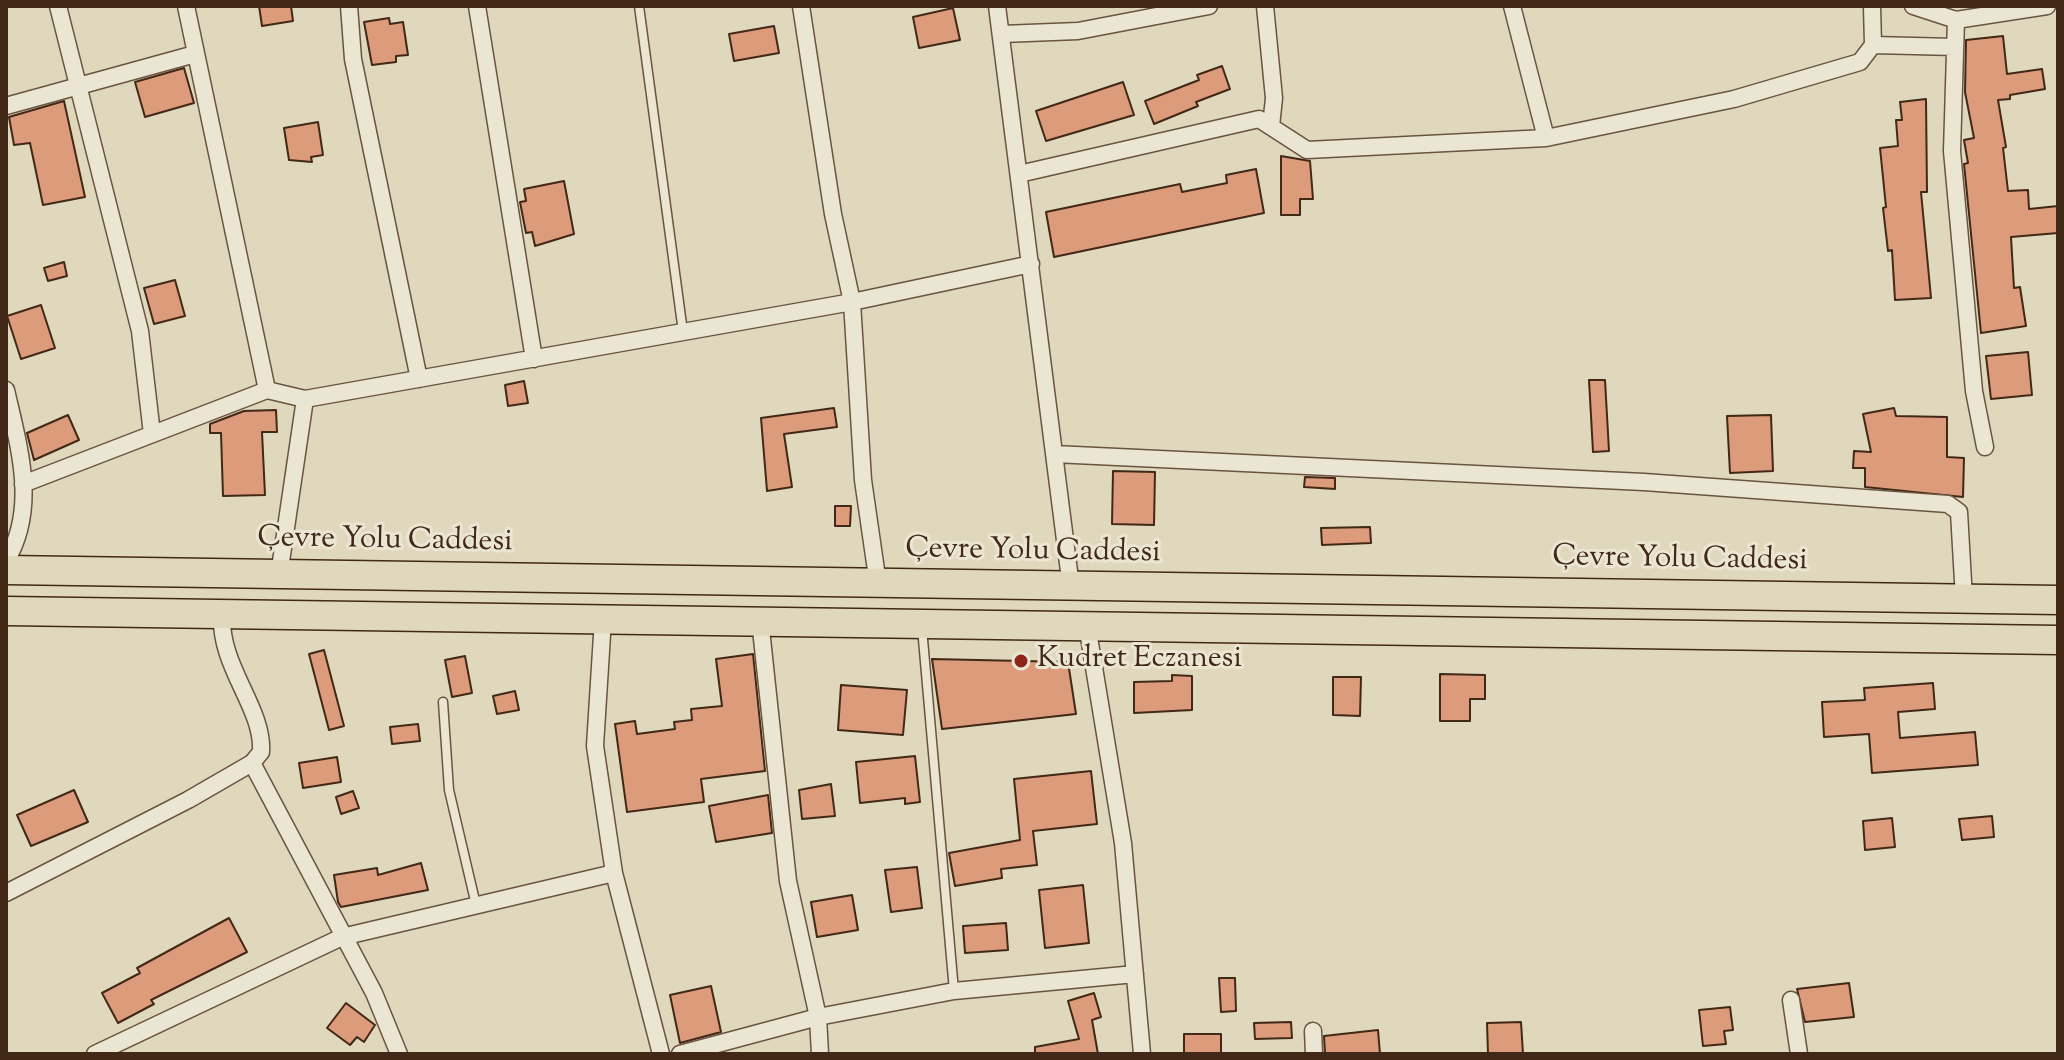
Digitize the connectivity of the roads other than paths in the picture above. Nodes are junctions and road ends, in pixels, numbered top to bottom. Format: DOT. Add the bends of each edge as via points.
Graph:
graph roads {
  1 [pos="58,6"];
  2 [pos="186,6"];
  3 [pos="349,6"];
  4 [pos="477,6"];
  5 [pos="639,6"];
  6 [pos="801,6"];
  7 [pos="997,6"];
  8 [pos="1209,6"];
  9 [pos="1265,6"];
  10 [pos="1512,6"];
  11 [pos="1872,6"];
  12 [pos="1913,6"];
  13 [pos="2047,6"];
  14 [pos="1956,20"];
  15 [pos="1002,34"];
  16 [pos="1873,45"];
  17 [pos="1955,47"];
  18 [pos="195,54"];
  19 [pos="79,88"];
  20 [pos="6,106"];
  21 [pos="1271,126"];
  22 [pos="1546,138"];
  23 [pos="1019,174"];
  24 [pos="1031,264"];
  25 [pos="852,302"];
  26 [pos="683,332"];
  27 [pos="534,359"];
  28 [pos="419,379"];
  29 [pos="6,390"];
  30 [pos="267,390"];
  31 [pos="305,399"];
  32 [pos="152,434"];
  33 [pos="1985,447"];
  34 [pos="1054,454"];
  35 [pos="17,492"];
  36 [pos="6,561"];
  37 [pos="6,570"];
  38 [pos="279,575"];
  39 [pos="878,584"];
  40 [pos="1071,587"];
  41 [pos="1964,599"];
  42 [pos="2058,600"];
  43 [pos="6,611"];
  44 [pos="222,614"];
  45 [pos="603,619"];
  46 [pos="760,620"];
  47 [pos="922,623"];
  48 [pos="1087,625"];
  49 [pos="2058,640"];
  50 [pos="443,702"];
  51 [pos="252,763"];
  52 [pos="614,873"];
  53 [pos="6,893"];
  54 [pos="476,905"];
  55 [pos="344,936"];
  56 [pos="1135,974"];
  57 [pos="954,991"];
  58 [pos="1791,1000"];
  59 [pos="818,1017"];
  60 [pos="1313,1031"];
  61 [pos="95,1054"];
  62 [pos="399,1054"];
  63 [pos="661,1054"];
  64 [pos="680,1054"];
  65 [pos="820,1054"];
  66 [pos="1142,1054"];
  67 [pos="1314,1054"];
  68 [pos="1799,1054"];
  1 -- 19 [label="street"];
  2 -- 18 [label="street"];
  3 -- 28 [label="street" via="353,59"];
  4 -- 27 [label="street"];
  5 -- 26 [label="lane"];
  6 -- 25 [label="street"];
  7 -- 15 [label="street"];
  8 -- 15 [label="street" via="1078,31"];
  9 -- 21 [label="street" via="1274,98"];
  10 -- 22 [label="street"];
  11 -- 16 [label="street"];
  12 -- 14 [label="street"];
  13 -- 14 [label="street"];
  14 -- 17 [label="street"];
  15 -- 23 [label="street"];
  16 -- 17 [label="street"];
  16 -- 22 [label="street" via="1860,62 1734,99"];
  17 -- 33 [label="street" via="1952,151 1974,391"];
  18 -- 19 [label="street"];
  18 -- 30 [label="street"];
  19 -- 20 [label="street"];
  19 -- 32 [label="street" via="140,331"];
  21 -- 22 [label="street" via="1307,150"];
  21 -- 23 [label="street" via="1259,119"];
  23 -- 24 [label="street"];
  24 -- 25 [label="street"];
  24 -- 34 [label="street"];
  25 -- 26 [label="street"];
  25 -- 39 [label="street" via="863,480"];
  26 -- 27 [label="street"];
  27 -- 28 [label="street"];
  28 -- 31 [label="street"];
  29 -- 35 [label="street" via="23,465"];
  30 -- 31 [label="street"];
  30 -- 32 [label="street"];
  31 -- 38 [label="street"];
  32 -- 35 [label="street"];
  34 -- 40 [label="street"];
  34 -- 41 [label="street" via="1644,482 1948,504 1959,512"];
  35 -- 36 [label="street" via="20,538"];
  37 -- 38 [label="highway, Çevre Yolu Caddesi"];
  38 -- 39 [label="highway, Çevre Yolu Caddesi"];
  39 -- 40 [label="highway, Çevre Yolu Caddesi"];
  40 -- 41 [label="highway, Çevre Yolu Caddesi"];
  41 -- 42 [label="highway, Çevre Yolu Caddesi"];
  43 -- 44 [label="highway"];
  44 -- 45 [label="highway"];
  44 -- 51 [label="street" via="228,660 262,742"];
  45 -- 46 [label="highway"];
  45 -- 52 [label="street" via="595,746"];
  46 -- 47 [label="highway"];
  46 -- 59 [label="street" via="788,881"];
  47 -- 48 [label="highway"];
  47 -- 57 [label="lane"];
  48 -- 49 [label="highway"];
  48 -- 56 [label="street" via="1123,843"];
  50 -- 54 [label="lane" via="449,790"];
  51 -- 53 [label="street"];
  51 -- 55 [label="street"];
  52 -- 54 [label="street"];
  52 -- 63 [label="street"];
  54 -- 55 [label="street"];
  55 -- 61 [label="street"];
  55 -- 62 [label="street"];
  56 -- 57 [label="street"];
  56 -- 66 [label="street"];
  57 -- 59 [label="street"];
  58 -- 68 [label="street"];
  59 -- 64 [label="street"];
  59 -- 65 [label="street"];
  60 -- 67 [label="street"];
}
